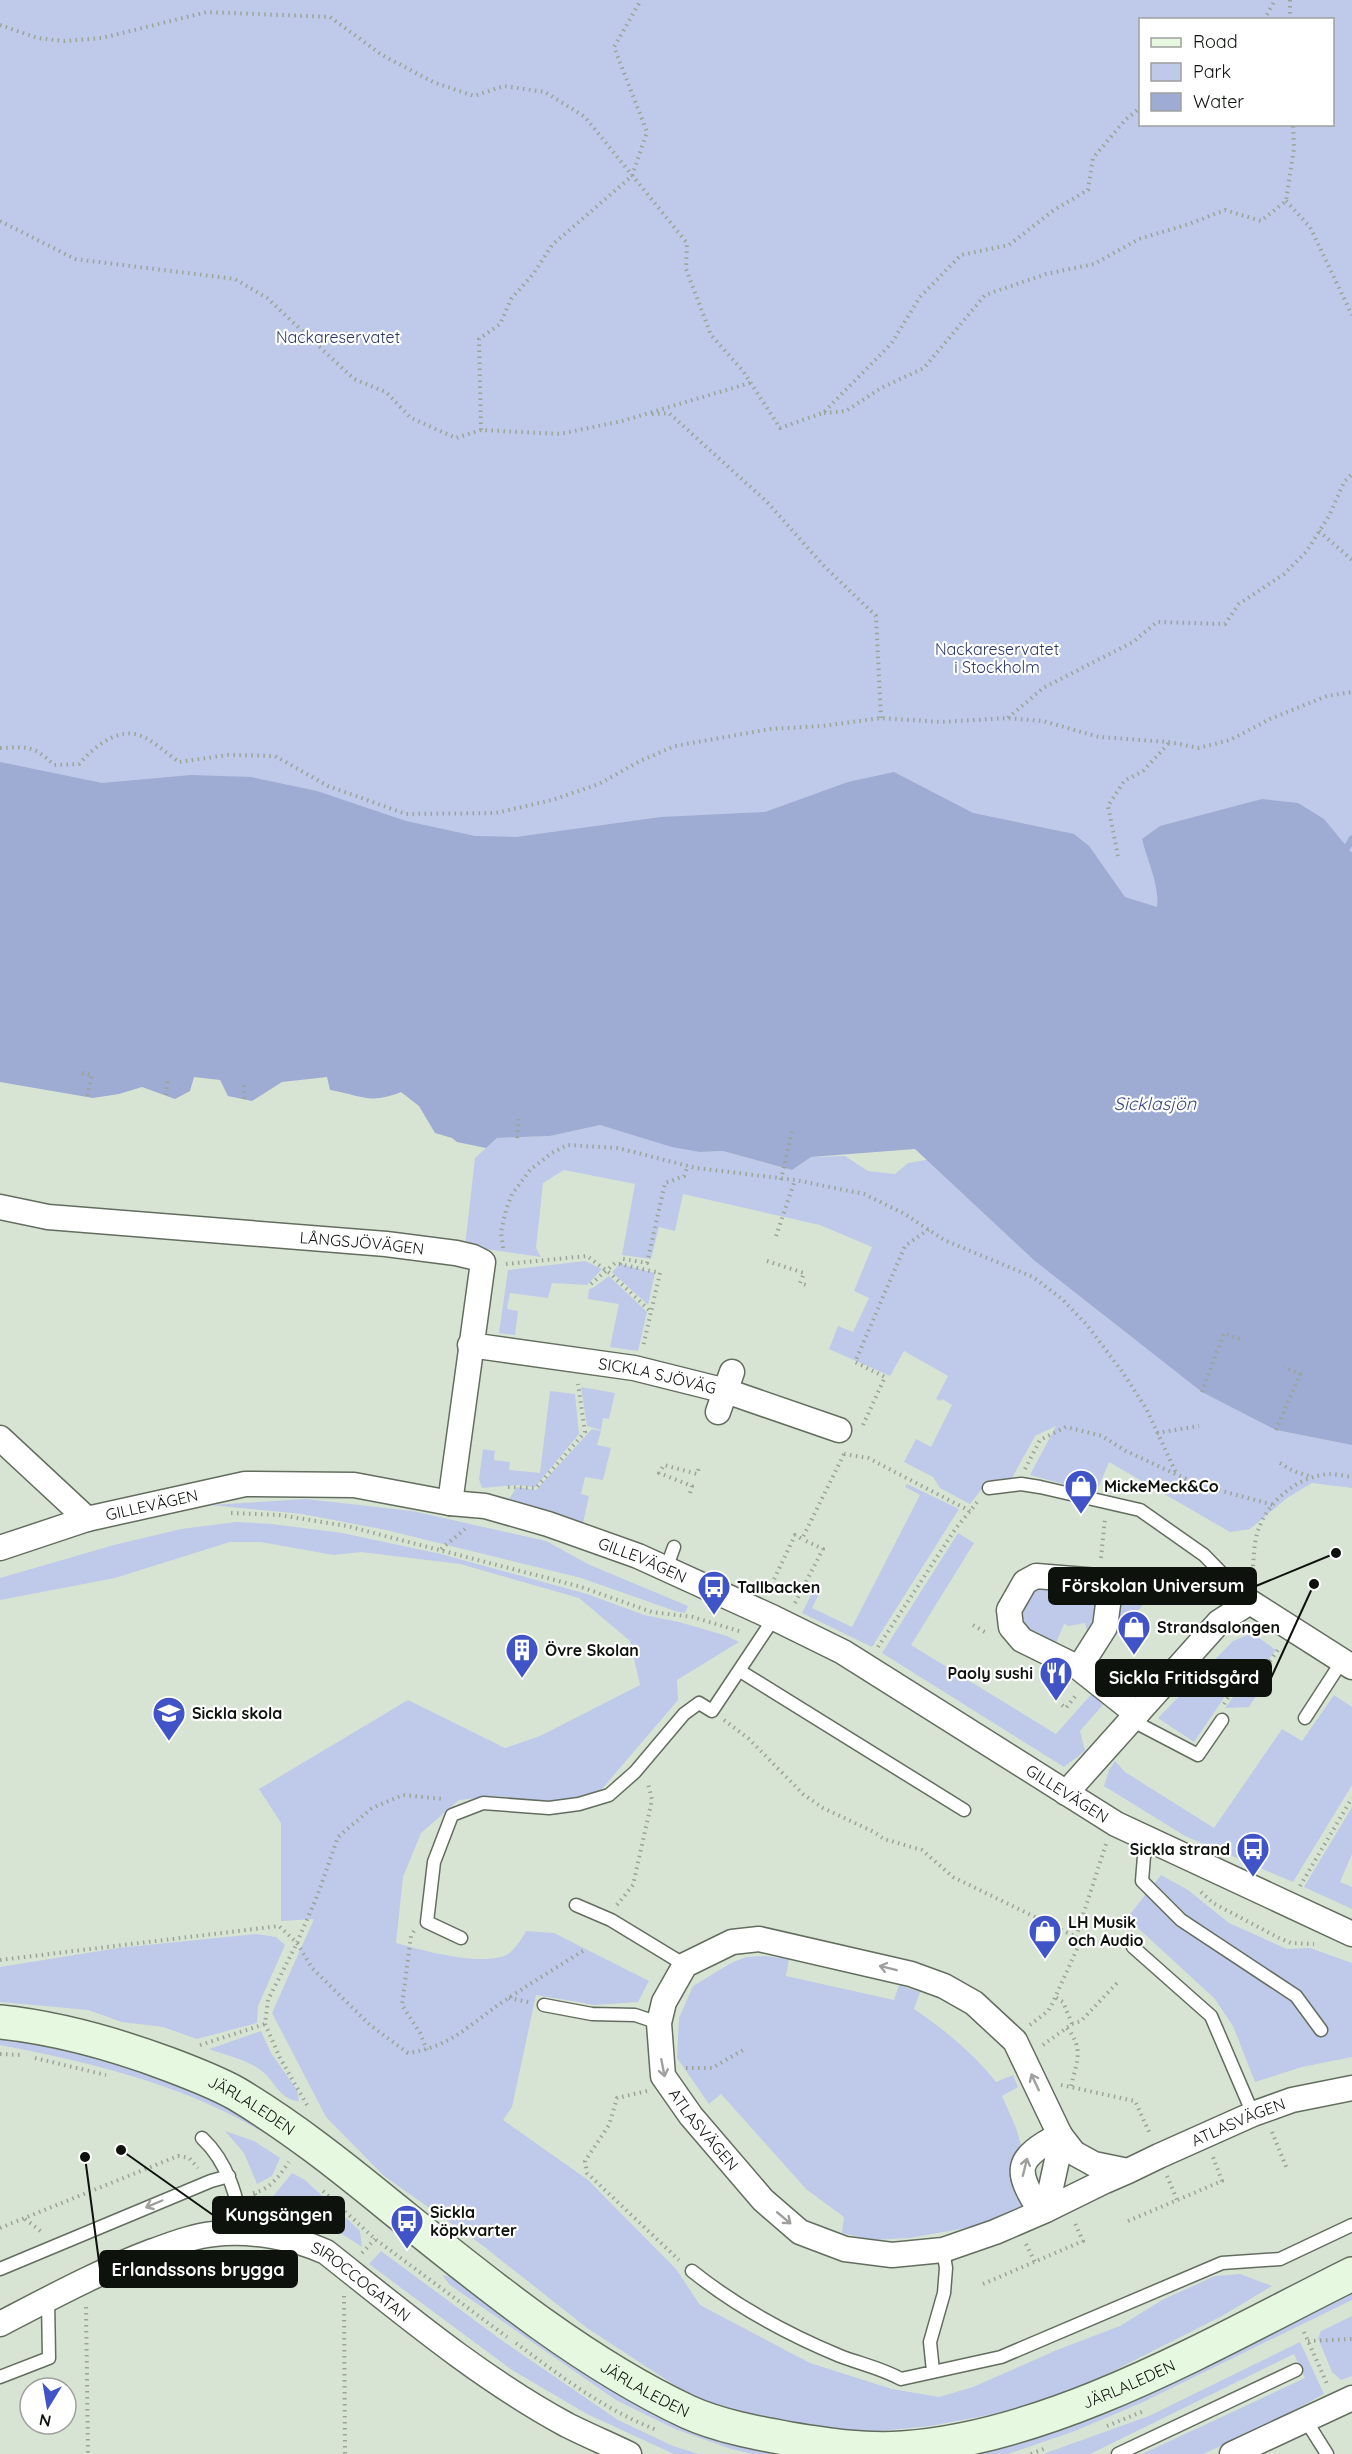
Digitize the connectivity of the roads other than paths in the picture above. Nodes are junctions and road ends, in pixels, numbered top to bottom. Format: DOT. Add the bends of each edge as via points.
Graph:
graph roads {
  1 [pos="0,1207"];
  2 [pos="470,1345"];
  3 [pos="0,1438"];
  4 [pos="845,1439"];
  5 [pos="989,1488"];
  6 [pos="450,1503"];
  7 [pos="87,1519"];
  8 [pos="0,1548"];
  9 [pos="1250,1602"];
  10 [pos="773,1617"];
  11 [pos="1347,1664"];
  12 [pos="1079,1668"];
  13 [pos="740,1671"];
  14 [pos="1134,1717"];
  15 [pos="1305,1718"];
  16 [pos="1222,1720"];
  17 [pos="1066,1793"];
  18 [pos="964,1810"];
  19 [pos="1148,1849"];
  20 [pos="576,1905"];
  21 [pos="1352,1934"];
  22 [pos="461,1938"];
  23 [pos="1132,1947"];
  24 [pos="685,1965"];
  25 [pos="544,2005"];
  26 [pos="0,2022"];
  27 [pos="659,2023"];
  28 [pos="1321,2030"];
  29 [pos="1352,2088"];
  30 [pos="1262,2122"];
  31 [pos="1060,2135"];
  32 [pos="202,2138"];
  33 [pos="1128,2171"];
  34 [pos="229,2176"];
  35 [pos="1043,2211"];
  36 [pos="1352,2225"];
  37 [pos="245,2234"];
  38 [pos="943,2250"];
  39 [pos="0,2270"];
  40 [pos="692,2271"];
  41 [pos="1352,2274"];
  42 [pos="48,2300"];
  43 [pos="0,2324"];
  44 [pos="1296,2370"];
  45 [pos="933,2371"];
  46 [pos="0,2377"];
  47 [pos="1352,2398"];
  48 [pos="1305,2420"];
  49 [pos="629,2454"];
  50 [pos="1118,2454"];
  51 [pos="1232,2454"];
  52 [pos="1327,2454"];
  1 -- 2 [label="street, LÅNGSJÖVÄGEN" via="48,1217 386,1244 473,1257 483,1262"];
  2 -- 4 [label="street, SICKLA SJÖVÄG" via="634,1368 726,1392"];
  2 -- 6 [label="street, LÅNGSJÖVÄGEN"];
  3 -- 7 [label="street"];
  5 -- 9 [label="lane" via="1020,1484 1140,1510 1204,1555"];
  6 -- 7 [label="street, GILLEVÄGEN" via="354,1485 245,1484"];
  6 -- 10 [label="street, GILLEVÄGEN" via="485,1506 638,1556 670,1558"];
  7 -- 8 [label="street, GILLEVÄGEN"];
  9 -- 11 [label="street"];
  9 -- 14 [label="street" via="1219,1622"];
  10 -- 13 [label="lane"];
  10 -- 17 [label="street, GILLEVÄGEN" via="843,1652"];
  11 -- 15 [label="lane"];
  12 -- 12 [label="street" via="1105,1627 1110,1597 1098,1581 1036,1576 1025,1582 1009,1610 1011,1627 1022,1640"];
  12 -- 14 [label="street"];
  13 -- 18 [label="lane"];
  13 -- 22 [label="lane" via="712,1710 699,1703 684,1713 635,1772 609,1795 549,1808 483,1803 452,1815 434,1862 427,1922"];
  14 -- 16 [label="lane" via="1198,1755"];
  14 -- 17 [label="street"];
  17 -- 19 [label="street, GILLEVÄGEN"];
  19 -- 21 [label="street, GILLEVÄGEN"];
  19 -- 28 [label="lane" via="1142,1881 1181,1920 1296,1996"];
  20 -- 24 [label="lane" via="611,1920"];
  23 -- 30 [label="lane" via="1211,2016"];
  24 -- 27 [label="street, ATLASVÄGEN" via="664,2002"];
  31 -- 24 [label="street, one-way" via="1015,2041 974,2003 944,1986 911,1974 759,1939 732,1942"];
  25 -- 27 [label="lane" via="592,2014 635,2015"];
  26 -- 41 [label="main road, JÄRLALEDEN" via="116,2045 204,2077 236,2094 298,2156 622,2377 692,2414 762,2434 836,2446 903,2448 973,2437 1059,2413 1158,2371"];
  27 -- 38 [label="street, ATLASVÄGEN, one-way" via="663,2076 691,2116 763,2200 800,2232 845,2249 892,2255"];
  29 -- 30 [label="street, ATLASVÄGEN" via="1292,2100"];
  30 -- 33 [label="street, ATLASVÄGEN"];
  31 -- 33 [label="street" via="1074,2153 1094,2164"];
  35 -- 31 [label="street, one-way"];
  32 -- 34 [label="lane"];
  33 -- 35 [label="street, ATLASVÄGEN"];
  34 -- 37 [label="lane"];
  34 -- 39 [label="lane, one-way"];
  35 -- 38 [label="street, ATLASVÄGEN"];
  36 -- 45 [label="lane" via="1280,2259 1222,2263 1000,2357"];
  37 -- 42 [label="street, SIROCCOGATAN" via="214,2234 182,2241 123,2263"];
  37 -- 49 [label="street, SIROCCOGATAN" via="306,2243 326,2252 445,2345 505,2386 566,2424"];
  38 -- 45 [label="lane" via="944,2293 930,2342"];
  40 -- 45 [label="lane" via="717,2292 780,2329 842,2356 901,2379"];
  42 -- 43 [label="street, SIROCCOGATAN"];
  42 -- 46 [label="lane" via="49,2358"];
  44 -- 50 [label="lane"];
  47 -- 48 [label="street"];
  48 -- 51 [label="street"];
  48 -- 52 [label="lane"];
}
